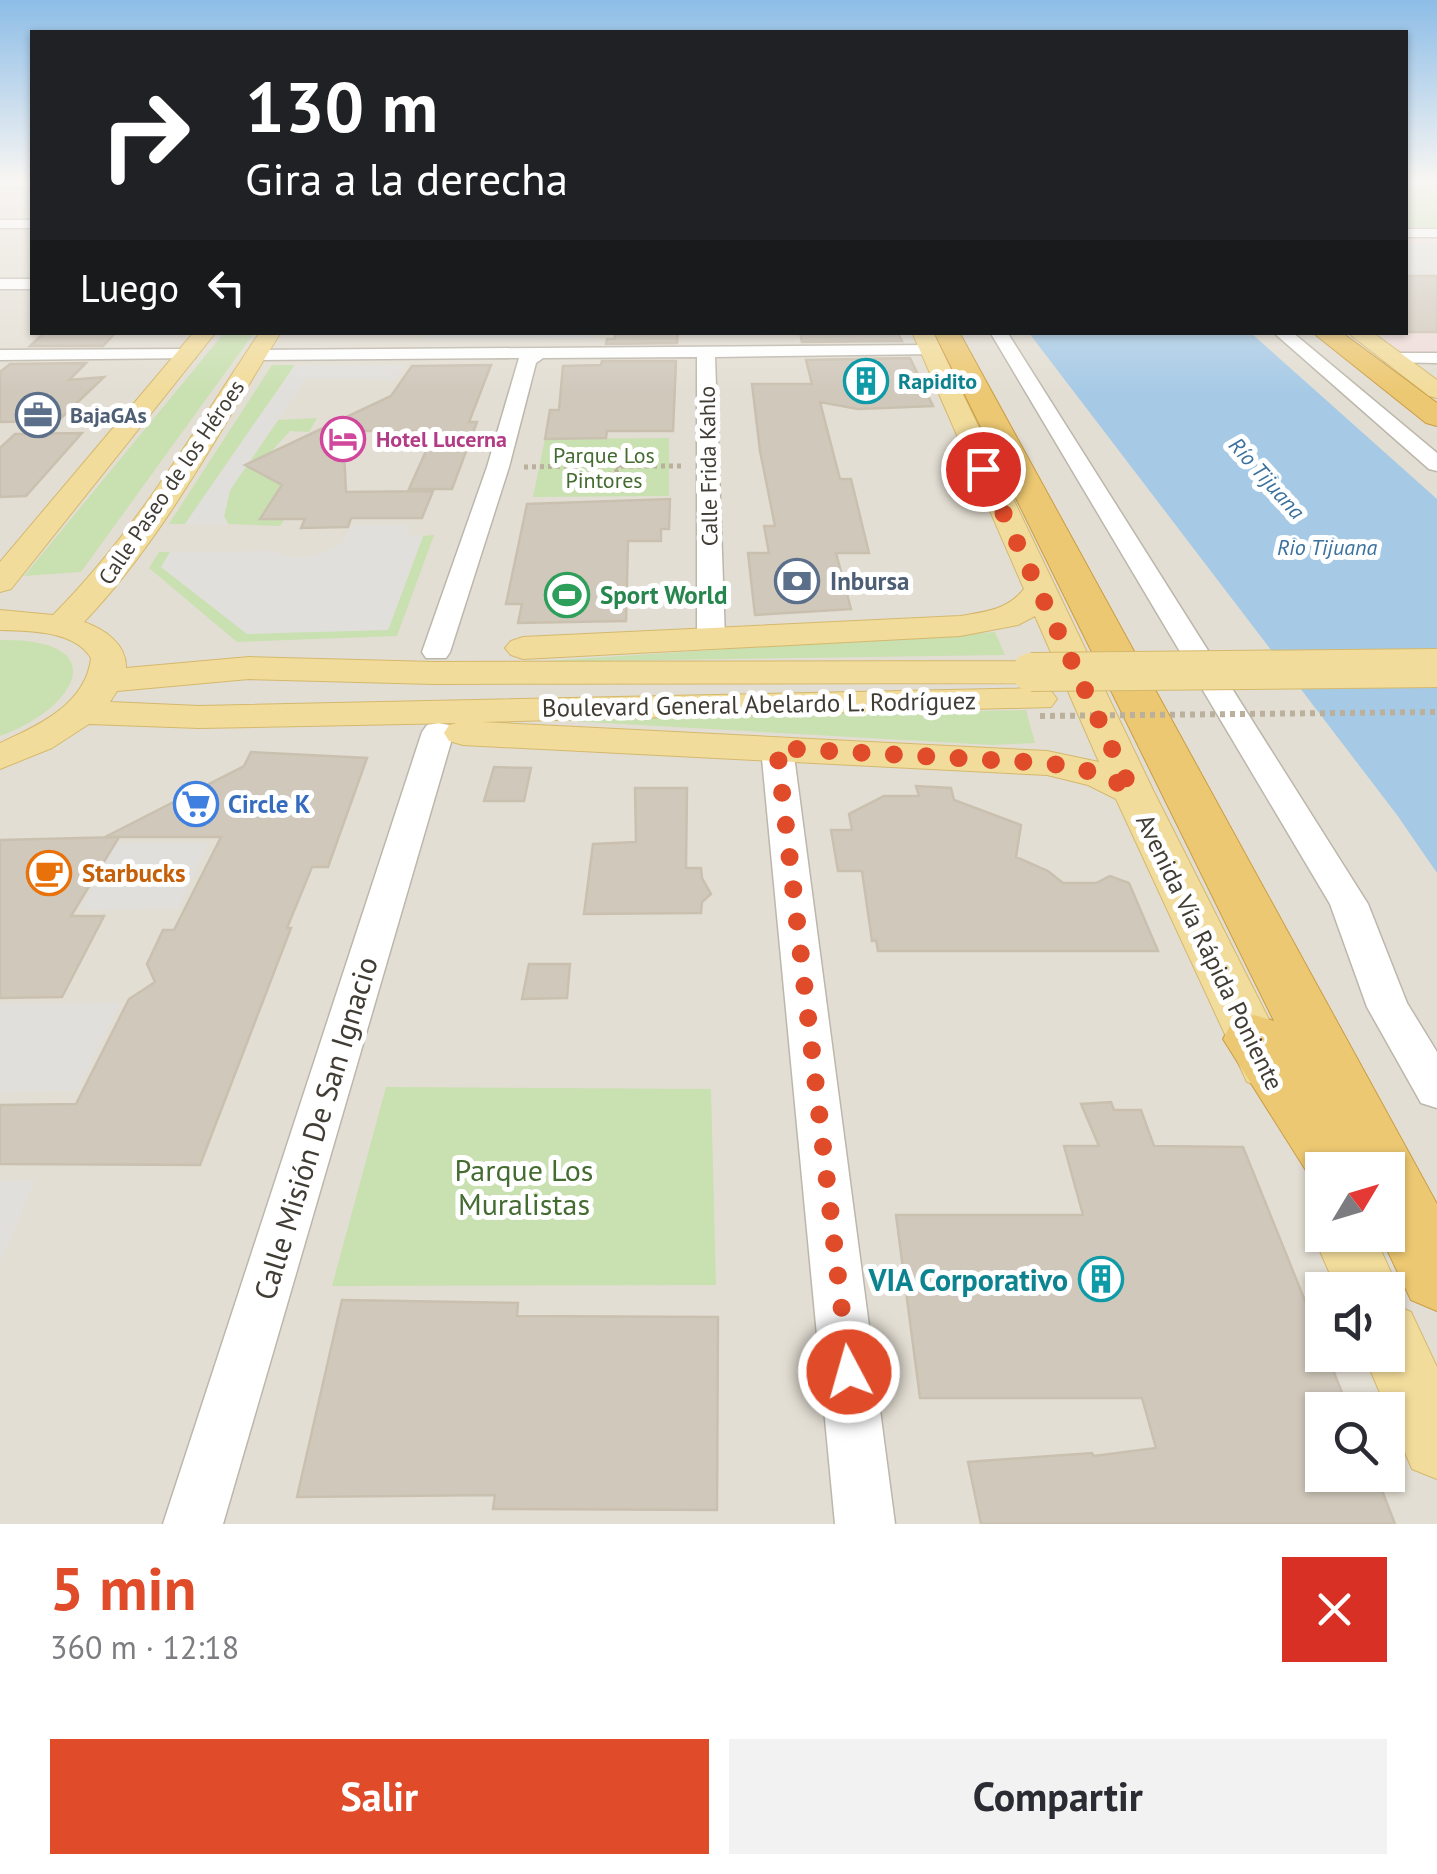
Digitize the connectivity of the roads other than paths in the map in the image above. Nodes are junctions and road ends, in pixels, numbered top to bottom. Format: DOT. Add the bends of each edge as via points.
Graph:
graph roads {
  1 [pos="0,284"];
  2 [pos="30,284"];
  3 [pos="204,335"];
  4 [pos="1000,335"];
  5 [pos="1285,335"];
  6 [pos="1329,335"];
  7 [pos="1360,335"];
  8 [pos="933,338"];
  9 [pos="264,344"];
  10 [pos="706,353"];
  11 [pos="189,354"];
  12 [pos="0,356"];
  13 [pos="528,356"];
  14 [pos="1437,358"];
  15 [pos="1388,367"];
  16 [pos="1437,395"];
  17 [pos="987,408"];
  18 [pos="1437,417"];
  19 [pos="1437,464"];
  20 [pos="1000,504"];
  21 [pos="0,582"];
  22 [pos="1040,589"];
  23 [pos="0,620"];
  24 [pos="63,624"];
  25 [pos="711,638"];
  26 [pos="436,652"];
  27 [pos="250,668"];
  28 [pos="1437,668"];
  29 [pos="105,681"];
  30 [pos="1437,692"];
  31 [pos="1038,704"];
  32 [pos="80,712"];
  33 [pos="199,717"];
  34 [pos="438,732"];
  35 [pos="777,748"];
  36 [pos="0,757"];
  37 [pos="1132,792"];
  38 [pos="1254,1039"];
  39 [pos="1437,1090"];
  40 [pos="1305,1152"];
  41 [pos="1331,1152"];
  42 [pos="1373,1152"];
  43 [pos="1405,1213"];
  44 [pos="1398,1252"];
  45 [pos="1437,1276"];
  46 [pos="1437,1309"];
  47 [pos="1405,1372"];
  48 [pos="1437,1444"];
  49 [pos="193,1524"];
  50 [pos="866,1524"];
  1 -- 2 [label="street"];
  3 -- 11 [label="main road"];
  4 -- 39 [label="street" via="1350,904 1388,1007"];
  5 -- 19 [label="street"];
  6 -- 15 [label="highway"];
  7 -- 15 [label="main road"];
  8 -- 10 [label="street" via="826,357"];
  8 -- 17 [label="highway, Avenida Vía Rápida Poniente"];
  8 -- 20 [label="main road, Avenida Vía Rápida Poniente"];
  9 -- 13 [label="street"];
  9 -- 24 [label="main road, Calle Paseo de los Héroes" via="130,546"];
  10 -- 13 [label="street"];
  10 -- 25 [label="street, Calle Frida Kahlo"];
  11 -- 12 [label="street"];
  11 -- 21 [label="main road"];
  13 -- 26 [label="street"];
  14 -- 15 [label="street"];
  15 -- 16 [label="highway"];
  15 -- 18 [label="highway"];
  17 -- 20 [label="highway"];
  17 -- 42 [label="highway, Avenida Vía Rápida Poniente"];
  20 -- 22 [label="main road, Avenida Vía Rápida Poniente"];
  22 -- 25 [label="main road" via="1034,602 1006,619 960,626"];
  22 -- 37 [label="main road, Avenida Vía Rápida Poniente"];
  23 -- 24 [label="main road"];
  24 -- 29 [label="main road" via="102,646"];
  25 -- 26 [label="main road"];
  26 -- 27 [label="main road"];
  27 -- 29 [label="main road, Boulevard General Abelardo L. Rodríguez"];
  27 -- 31 [label="main road, Boulevard General Abelardo L. Rodríguez"];
  28 -- 31 [label="main road, Boulevard General Abelardo L. Rodríguez, bridge"];
  29 -- 32 [label="main road"];
  30 -- 31 [label="main road, Boulevard General Abelardo L. Rodríguez"];
  31 -- 33 [label="main road, Boulevard General Abelardo L. Rodríguez"];
  32 -- 33 [label="main road, Boulevard General Abelardo L. Rodríguez"];
  32 -- 36 [label="main road"];
  33 -- 34 [label="main road"];
  34 -- 35 [label="main road"];
  34 -- 49 [label="street, Calle Misión De San Ignacio"];
  35 -- 37 [label="main road" via="1047,763 1083,768"];
  35 -- 50 [label="street"];
  37 -- 38 [label="main road, Avenida Vía Rápida Poniente"];
  38 -- 40 [label="main road, Avenida Vía Rápida Poniente"];
  38 -- 41 [label="highway"];
  43 -- 45 [label="highway"];
  44 -- 46 [label="highway"];
  47 -- 48 [label="main road"];
}
